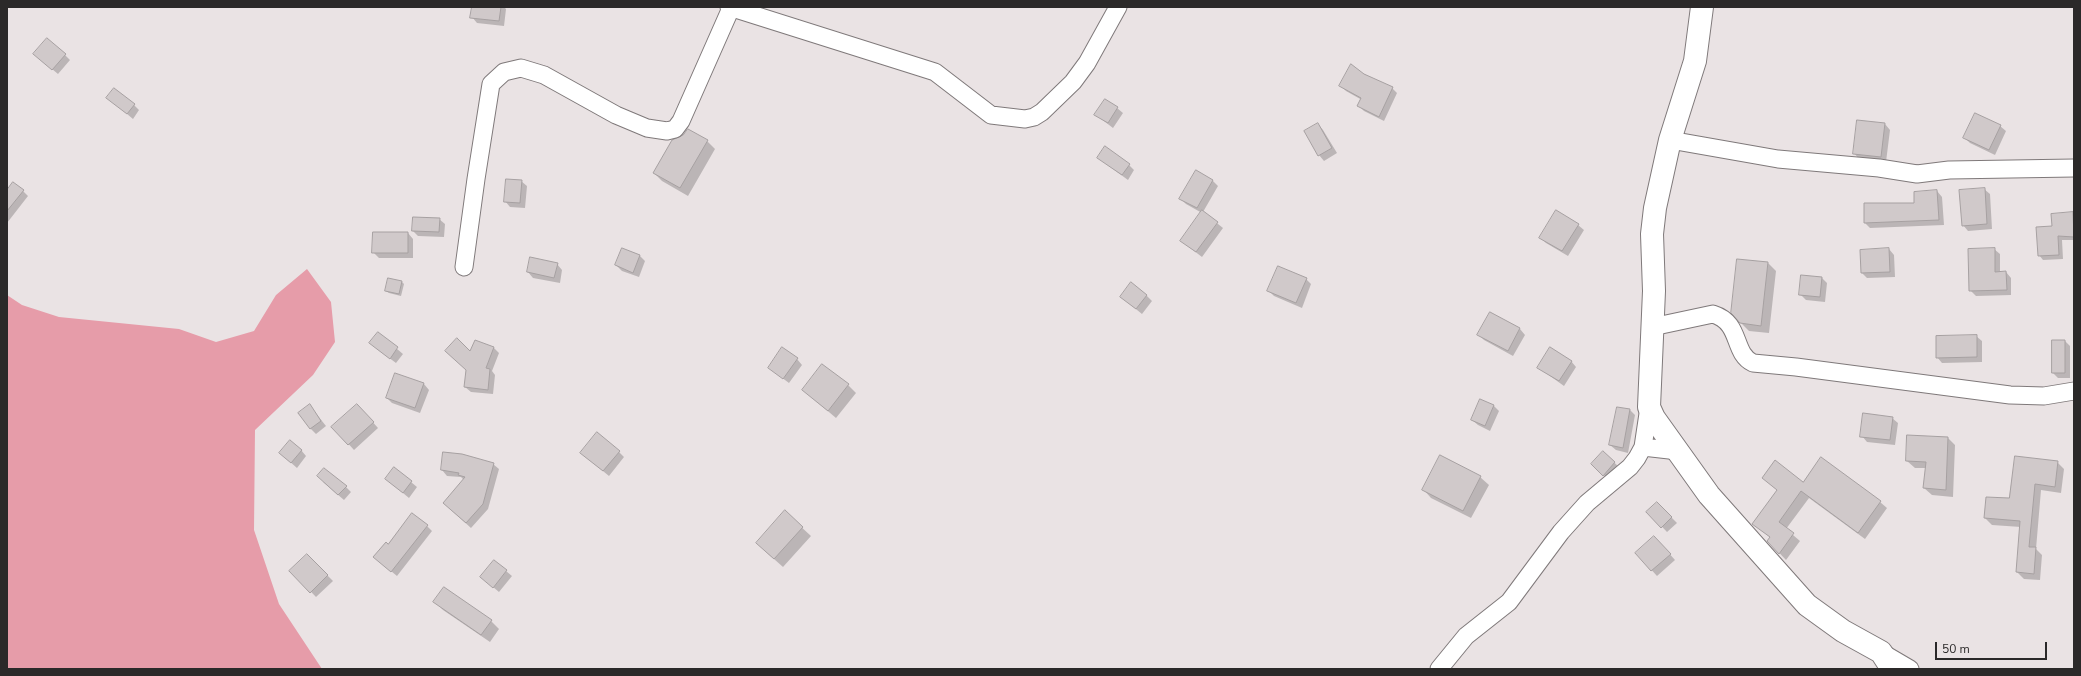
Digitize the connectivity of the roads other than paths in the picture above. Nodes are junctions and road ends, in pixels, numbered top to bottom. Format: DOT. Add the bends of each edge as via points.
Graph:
graph roads {
  1 [pos="730,7"];
  2 [pos="1118,7"];
  3 [pos="1702,7"];
  4 [pos="1670,140"];
  5 [pos="2074,168"];
  6 [pos="464,267"];
  7 [pos="1652,327"];
  8 [pos="2074,391"];
  9 [pos="1649,407"];
  10 [pos="1643,447"];
  11 [pos="1678,452"];
  12 [pos="1887,660"];
  13 [pos="1439,669"];
  14 [pos="1910,669"];
  1 -- 2 [label="street" via="935,72 991,115 1025,119 1042,112 1074,82"];
  1 -- 6 [label="street" via="682,121 675,129 647,128 616,115 544,75 521,68 504,72 491,84"];
  3 -- 4 [label="main road" via="1695,61"];
  4 -- 5 [label="street" via="1778,159 1917,174 1996,168"];
  4 -- 7 [label="main road" via="1652,234"];
  7 -- 8 [label="street" via="1713,314 1730,324 1743,354 1753,363 2010,395 2044,396"];
  7 -- 9 [label="main road"];
  9 -- 10 [label="street"];
  9 -- 11 [label="main road"];
  10 -- 11 [label="street"];
  10 -- 13 [label="street" via="1630,467 1587,503 1561,532 1509,602 1466,636"];
  11 -- 12 [label="main road" via="1709,495 1808,605"];
  12 -- 14 [label="street"];
}
